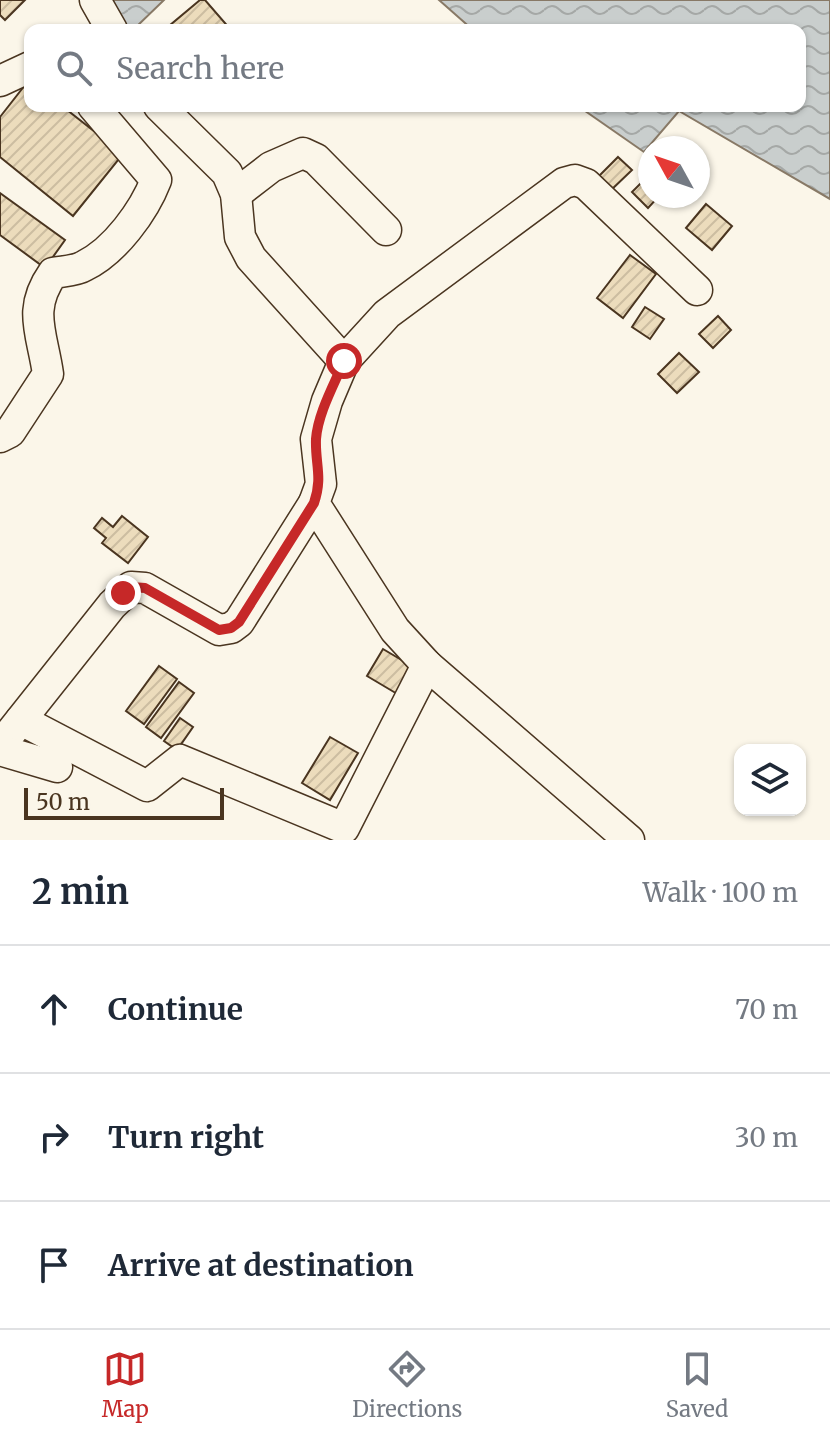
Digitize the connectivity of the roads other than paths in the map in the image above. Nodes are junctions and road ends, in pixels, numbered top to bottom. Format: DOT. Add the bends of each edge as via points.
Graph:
graph roads {
  1 [pos="95,0"];
  2 [pos="109,24"];
  3 [pos="24,70"];
  4 [pos="0,81"];
  5 [pos="98,112"];
  6 [pos="165,112"];
  7 [pos="236,194"];
  8 [pos="386,230"];
  9 [pos="697,290"];
  10 [pos="344,361"];
  11 [pos="0,437"];
  12 [pos="314,503"];
  13 [pos="427,665"];
  14 [pos="21,720"];
  15 [pos="0,748"];
  16 [pos="57,767"];
  17 [pos="629,840"];
  1 -- 2 [label="street"];
  3 -- 4 [label="street"];
  5 -- 11 [label="street" via="156,180 148,202 112,245 84,267 53,273 39,294 48,374 10,432"];
  6 -- 7 [label="street" via="227,173"];
  7 -- 8 [label="street" via="271,167 303,153 316,159"];
  7 -- 10 [label="street" via="240,237 251,258"];
  9 -- 10 [label="street" via="586,184 575,180 387,314"];
  10 -- 12 [label="street" via="316,439 321,484"];
  12 -- 13 [label="street" via="395,630"];
  12 -- 14 [label="street" via="231,628 219,630 145,588 131,587"];
  13 -- 14 [label="street" via="344,828 180,760 147,786"];
  13 -- 17 [label="street"];
  14 -- 15 [label="street"];
  15 -- 16 [label="street"];
}
